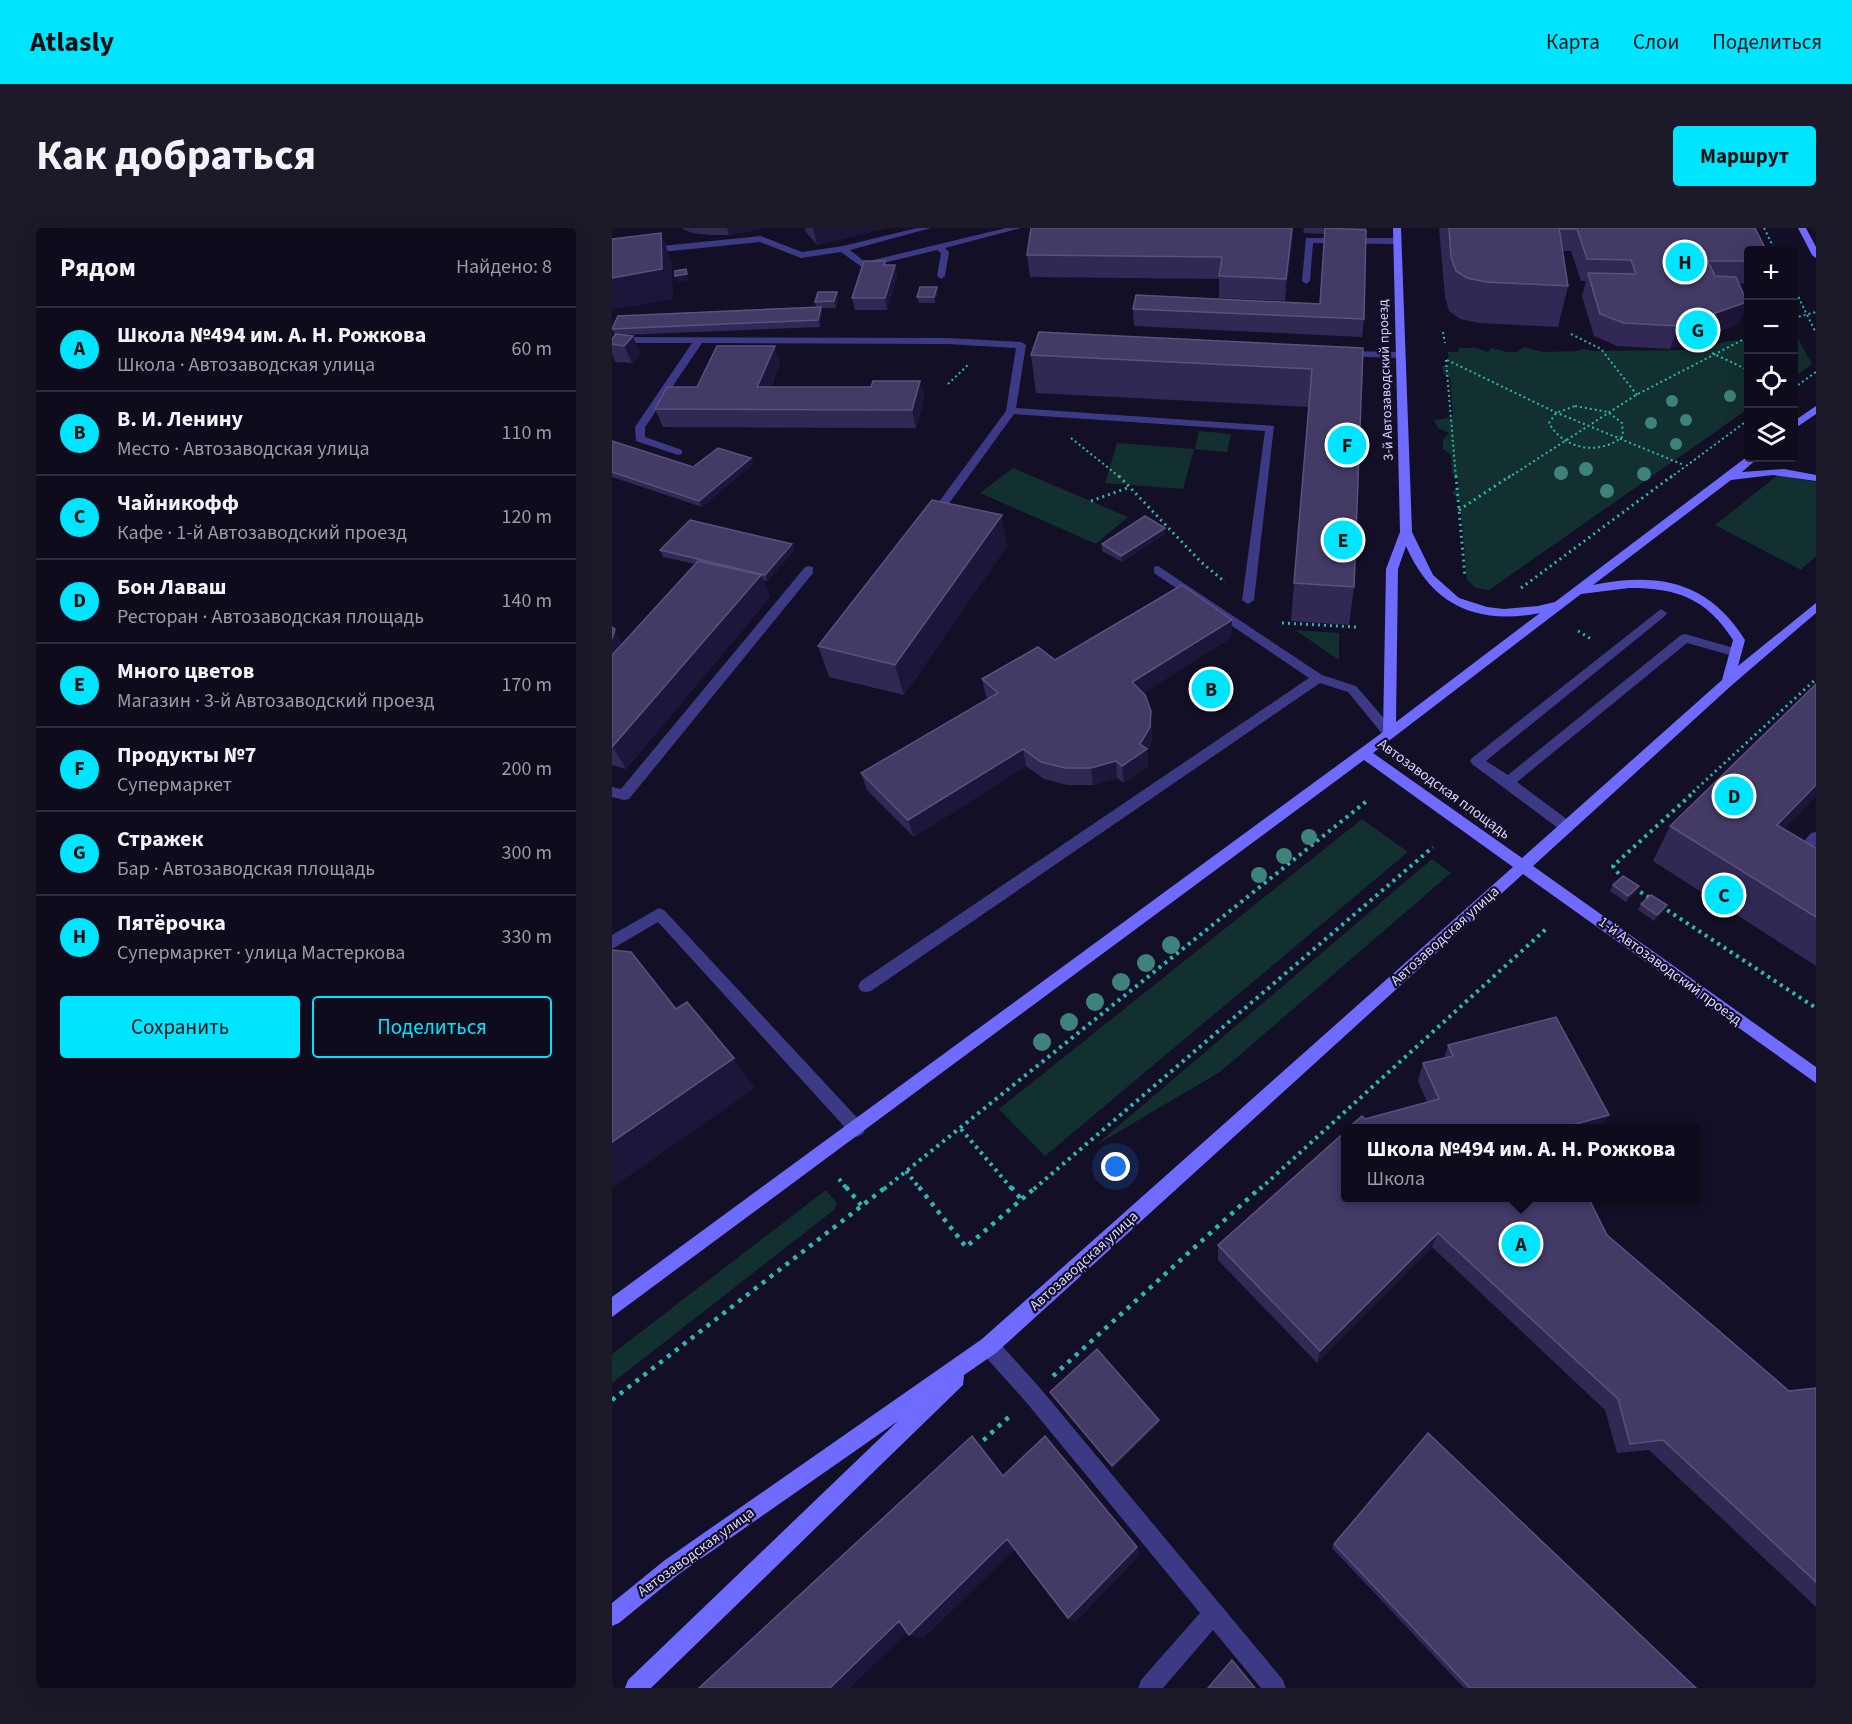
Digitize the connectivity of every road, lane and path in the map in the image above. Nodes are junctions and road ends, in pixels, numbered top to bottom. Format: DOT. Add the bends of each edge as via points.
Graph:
graph roads {
  1 [pos="927,228"];
  2 [pos="1017,228"];
  3 [pos="1397,228"];
  4 [pos="1764,228"];
  5 [pos="1802,228"];
  6 [pos="1397,241"];
  7 [pos="1773,246"];
  8 [pos="939,247"];
  9 [pos="843,249"];
  10 [pos="612,254"];
  11 [pos="1816,255"];
  12 [pos="941,276"];
  13 [pos="1306,281"];
  14 [pos="1798,296"];
  15 [pos="1815,312"];
  16 [pos="1806,313"];
  17 [pos="1798,316"];
  18 [pos="1443,332"];
  19 [pos="1816,333"];
  20 [pos="1571,334"];
  21 [pos="1744,339"];
  22 [pos="614,342"];
  23 [pos="698,342"];
  24 [pos="1444,343"];
  25 [pos="1021,345"];
  26 [pos="1033,346"];
  27 [pos="1712,353"];
  28 [pos="1338,354"];
  29 [pos="1399,355"];
  30 [pos="1744,368"];
  31 [pos="1816,372"];
  32 [pos="1798,385"];
  33 [pos="1637,395"];
  34 [pos="1816,409"];
  35 [pos="1011,411"];
  36 [pos="1556,412"];
  37 [pos="1608,412"];
  38 [pos="1040,413"];
  39 [pos="1744,423"];
  40 [pos="1798,423"];
  41 [pos="1587,426"];
  42 [pos="1620,440"];
  43 [pos="1565,441"];
  44 [pos="678,452"];
  45 [pos="1748,462"];
  46 [pos="1684,465"];
  47 [pos="1726,478"];
  48 [pos="1816,478"];
  49 [pos="1130,487"];
  50 [pos="1091,501"];
  51 [pos="1459,510"];
  52 [pos="925,528"];
  53 [pos="1406,532"];
  54 [pos="809,570"];
  55 [pos="1158,570"];
  56 [pos="1465,584"];
  57 [pos="1514,593"];
  58 [pos="1577,593"];
  59 [pos="1248,600"];
  60 [pos="1563,604"];
  61 [pos="1816,607"];
  62 [pos="1661,613"];
  63 [pos="1356,627"];
  64 [pos="1285,629"];
  65 [pos="1737,653"];
  66 [pos="1318,678"];
  67 [pos="1816,679"];
  68 [pos="1728,682"];
  69 [pos="1389,733"];
  70 [pos="1364,753"];
  71 [pos="1508,782"];
  72 [pos="612,792"];
  73 [pos="1368,800"];
  74 [pos="1567,827"];
  75 [pos="1816,837"];
  76 [pos="1433,847"];
  77 [pos="1816,861"];
  78 [pos="1524,866"];
  79 [pos="1546,929"];
  80 [pos="612,943"];
  81 [pos="866,986"];
  82 [pos="1816,1008"];
  83 [pos="1816,1076"];
  84 [pos="857,1129"];
  85 [pos="961,1129"];
  86 [pos="906,1170"];
  87 [pos="839,1179"];
  88 [pos="1022,1200"];
  89 [pos="861,1205"];
  90 [pos="612,1308"];
  91 [pos="989,1346"];
  92 [pos="1032,1395"];
  93 [pos="612,1400"];
  94 [pos="971,1452"];
  95 [pos="1214,1614"];
  96 [pos="612,1616"];
  97 [pos="636,1688"];
  98 [pos="1149,1688"];
  99 [pos="1275,1688"];
  1 -- 9 [label="lane"];
  2 -- 8 [label="lane"];
  3 -- 6 [label="main road, 3-й Автозаводский проезд"];
  4 -- 7 [label="path"];
  5 -- 11 [label="main road"];
  6 -- 13 [label="lane" via="1309,240"];
  6 -- 29 [label="main road, 3-й Автозаводский проезд"];
  8 -- 9 [label="lane" via="863,265"];
  8 -- 12 [label="lane" via="945,252"];
  9 -- 10 [label="lane" via="801,255 761,239"];
  14 -- 16 [label="path"];
  15 -- 16 [label="path"];
  16 -- 17 [label="path"];
  16 -- 19 [label="path"];
  18 -- 24 [label="path"];
  20 -- 33 [label="path" via="1601,349"];
  21 -- 27 [label="path"];
  22 -- 23 [label="lane"];
  23 -- 25 [label="lane" via="947,341"];
  23 -- 44 [label="lane" via="640,427 640,439"];
  25 -- 26 [label="lane"];
  25 -- 35 [label="lane"];
  27 -- 30 [label="path"];
  27 -- 33 [label="path"];
  28 -- 29 [label="lane"];
  29 -- 53 [label="main road, 3-й Автозаводский проезд"];
  31 -- 32 [label="path"];
  33 -- 37 [label="path"];
  34 -- 40 [label="main road"];
  35 -- 38 [label="lane"];
  35 -- 52 [label="lane"];
  36 -- 37 [label="path" via="1575,406"];
  36 -- 41 [label="path"];
  36 -- 43 [label="path" via="1549,423"];
  36 -- 51 [label="path" via="1446,360"];
  37 -- 41 [label="path"];
  37 -- 42 [label="path" via="1622,423"];
  38 -- 49 [label="path"];
  38 -- 59 [label="lane" via="1269,428"];
  39 -- 46 [label="path"];
  41 -- 42 [label="path"];
  41 -- 43 [label="path"];
  42 -- 43 [label="path" via="1600,447"];
  42 -- 46 [label="path"];
  43 -- 51 [label="path"];
  45 -- 47 [label="main road, Автозаводская площадь"];
  46 -- 57 [label="path"];
  47 -- 48 [label="main road" via="1790,471"];
  47 -- 58 [label="main road, Автозаводская площадь"];
  49 -- 50 [label="path"];
  49 -- 59 [label="path" via="1201,562"];
  51 -- 56 [label="path"];
  53 -- 60 [label="main road, 3-й Автозаводский проезд" via="1428,576 1438,588 1467,606 1514,615"];
  53 -- 69 [label="main road, 3-й Автозаводский проезд" via="1392,569"];
  54 -- 72 [label="lane" via="624,795"];
  55 -- 66 [label="lane"];
  58 -- 60 [label="main road, Автозаводская площадь"];
  58 -- 65 [label="main road" via="1612,584 1645,583 1675,588 1717,608 1739,640"];
  60 -- 69 [label="main road, Автозаводская площадь"];
  61 -- 68 [label="main road"];
  62 -- 71 [label="lane" via="1477,761"];
  63 -- 64 [label="path" via="1275,622"];
  65 -- 68 [label="main road"];
  65 -- 71 [label="lane" via="1685,638"];
  66 -- 69 [label="lane" via="1352,689"];
  66 -- 81 [label="lane"];
  67 -- 82 [label="path" via="1613,866 1618,877"];
  68 -- 74 [label="main road"];
  69 -- 70 [label="main road, Автозаводская площадь"];
  70 -- 78 [label="main road, Автозаводская площадь"];
  70 -- 84 [label="main road"];
  71 -- 74 [label="lane"];
  73 -- 85 [label="path"];
  74 -- 78 [label="main road"];
  75 -- 77 [label="lane" via="1802,852"];
  76 -- 88 [label="path"];
  78 -- 83 [label="main road, 1-й Автозаводский проезд"];
  78 -- 91 [label="main road, Автозаводская улица"];
  79 -- 92 [label="path"];
  80 -- 84 [label="lane" via="658,914"];
  84 -- 90 [label="main road"];
  85 -- 86 [label="path"];
  85 -- 88 [label="path"];
  86 -- 88 [label="path" via="966,1247"];
  86 -- 89 [label="path"];
  87 -- 89 [label="path"];
  89 -- 93 [label="path"];
  91 -- 92 [label="lane"];
  91 -- 96 [label="main road, Автозаводская улица" via="672,1567"];
  91 -- 97 [label="main road"];
  92 -- 94 [label="path"];
  92 -- 95 [label="lane"];
  95 -- 98 [label="lane"];
  95 -- 99 [label="lane"];
}
